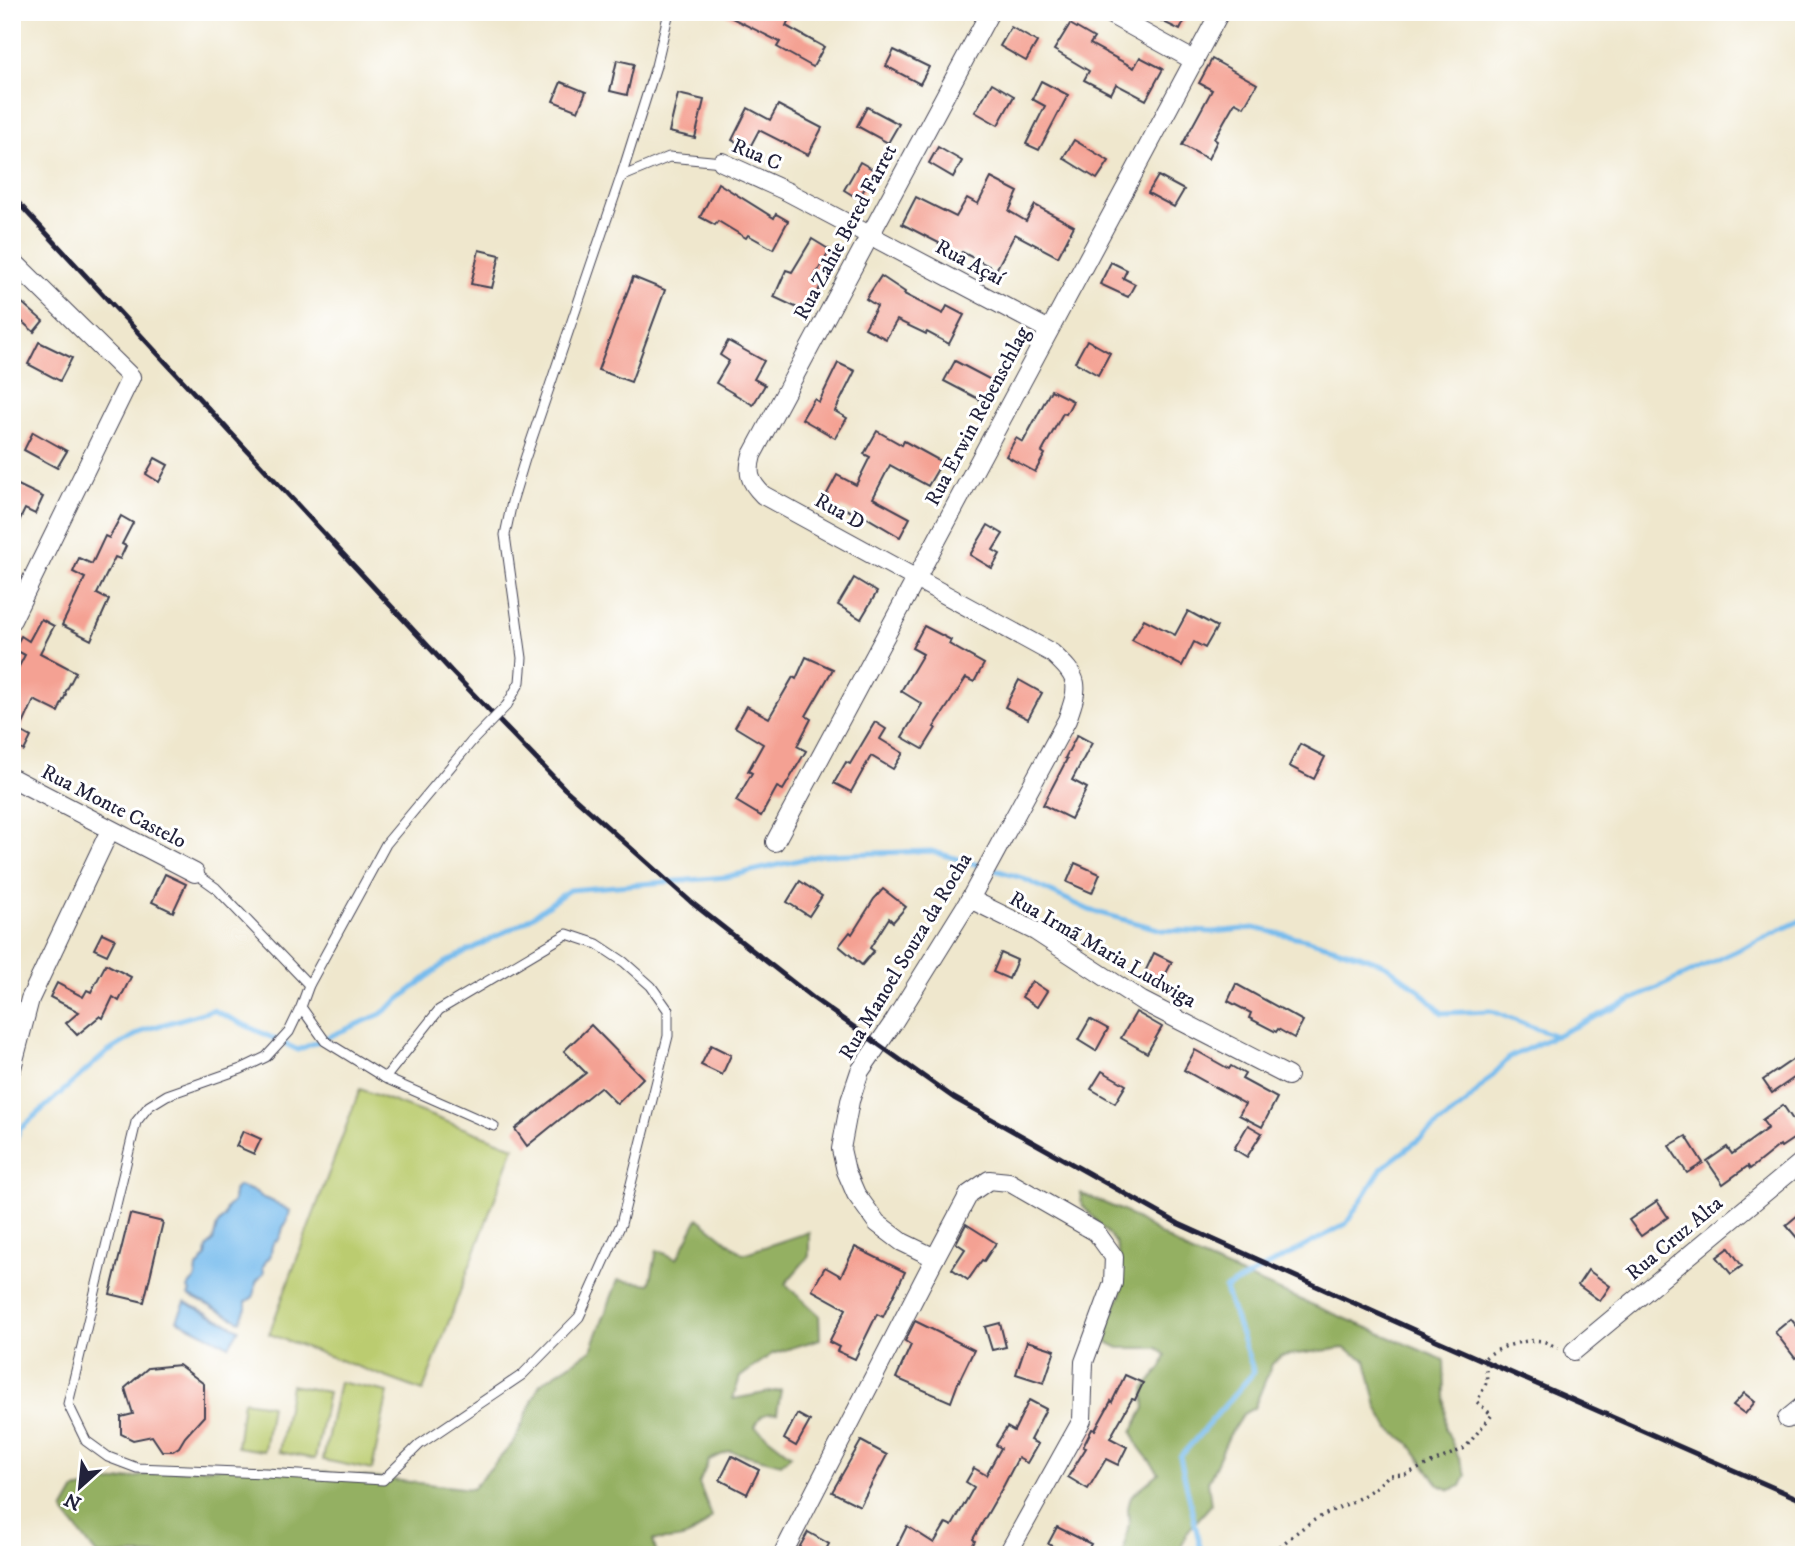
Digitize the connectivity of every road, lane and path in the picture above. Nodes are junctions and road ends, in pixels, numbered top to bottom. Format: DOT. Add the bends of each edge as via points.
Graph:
graph roads {
  1 [pos="669,12"];
  2 [pos="990,12"];
  3 [pos="1106,12"];
  4 [pos="1220,12"];
  5 [pos="1195,61"];
  6 [pos="722,162"];
  7 [pos="621,177"];
  8 [pos="869,235"];
  9 [pos="12,260"];
  10 [pos="1049,330"];
  11 [pos="750,477"];
  12 [pos="916,578"];
  13 [pos="12,620"];
  14 [pos="12,779"];
  15 [pos="110,830"];
  16 [pos="775,842"];
  17 [pos="195,873"];
  18 [pos="970,899"];
  19 [pos="309,985"];
  20 [pos="301,1007"];
  21 [pos="12,1068"];
  22 [pos="1289,1076"];
  23 [pos="385,1078"];
  24 [pos="494,1126"];
  25 [pos="1804,1160"];
  26 [pos="935,1258"];
  27 [pos="1574,1351"];
  28 [pos="1804,1405"];
  29 [pos="1787,1419"];
  30 [pos="782,1555"];
  31 [pos="1007,1555"];
  32 [pos="1269,1555"];
  1 -- 7 [label="lane"];
  2 -- 8 [label="street, Rua Zahie Bered Farret"];
  3 -- 5 [label="street"];
  4 -- 5 [label="street, Rua Erwin Rebenschlag"];
  5 -- 10 [label="street, Rua Erwin Rebenschlag"];
  6 -- 7 [label="lane, Rua C" via="669,157"];
  6 -- 8 [label="street, Rua C"];
  7 -- 19 [label="lane, bridge" via="525,459 505,535 522,658 520,682 507,705 386,845"];
  8 -- 10 [label="street, Rua Açaí"];
  8 -- 11 [label="street, Rua Zahie Bered Farret" via="752,455"];
  9 -- 13 [label="street" via="131,377"];
  10 -- 12 [label="street, Rua Erwin Rebenschlag"];
  11 -- 12 [label="street, Rua D" via="763,495"];
  12 -- 16 [label="street, Rua Erwin Rebenschlag"];
  12 -- 18 [label="street, Rua Manoel Souza da Rocha" via="1052,653 1075,678 1075,699 1067,720"];
  14 -- 15 [label="street, Rua Monte Castelo"];
  15 -- 17 [label="street, Rua Monte Castelo"];
  15 -- 21 [label="street" via="30,999"];
  17 -- 19 [label="lane" via="216,888"];
  18 -- 22 [label="street, Rua Irmã Maria Ludwiga" via="1035,930 1142,1002"];
  18 -- 26 [label="street, Rua Manoel Souza da Rocha" via="860,1071 841,1149 856,1194 877,1223"];
  19 -- 20 [label="lane"];
  20 -- 23 [label="lane" via="325,1041"];
  20 -- 23 [label="lane" via="289,1032 266,1057 167,1095 149,1106 136,1122 68,1404 86,1441 108,1457 136,1468 383,1480 420,1444 522,1375 579,1317 621,1224 668,1036 668,1010 651,986 597,943 567,934 439,1010"];
  23 -- 24 [label="lane"];
  25 -- 27 [label="street, Rua Cruz Alta"];
  26 -- 30 [label="street"];
  26 -- 31 [label="street" via="969,1194 989,1180 1009,1182 1096,1232 1114,1257 1113,1283 1084,1362 1082,1420"];
  27 -- 32 [label="path" via="1541,1341 1492,1351 1485,1358 1487,1381 1476,1402 1492,1415 1465,1448 1406,1474 1389,1475 1378,1487 1317,1519"];
  28 -- 29 [label="street"];
}
